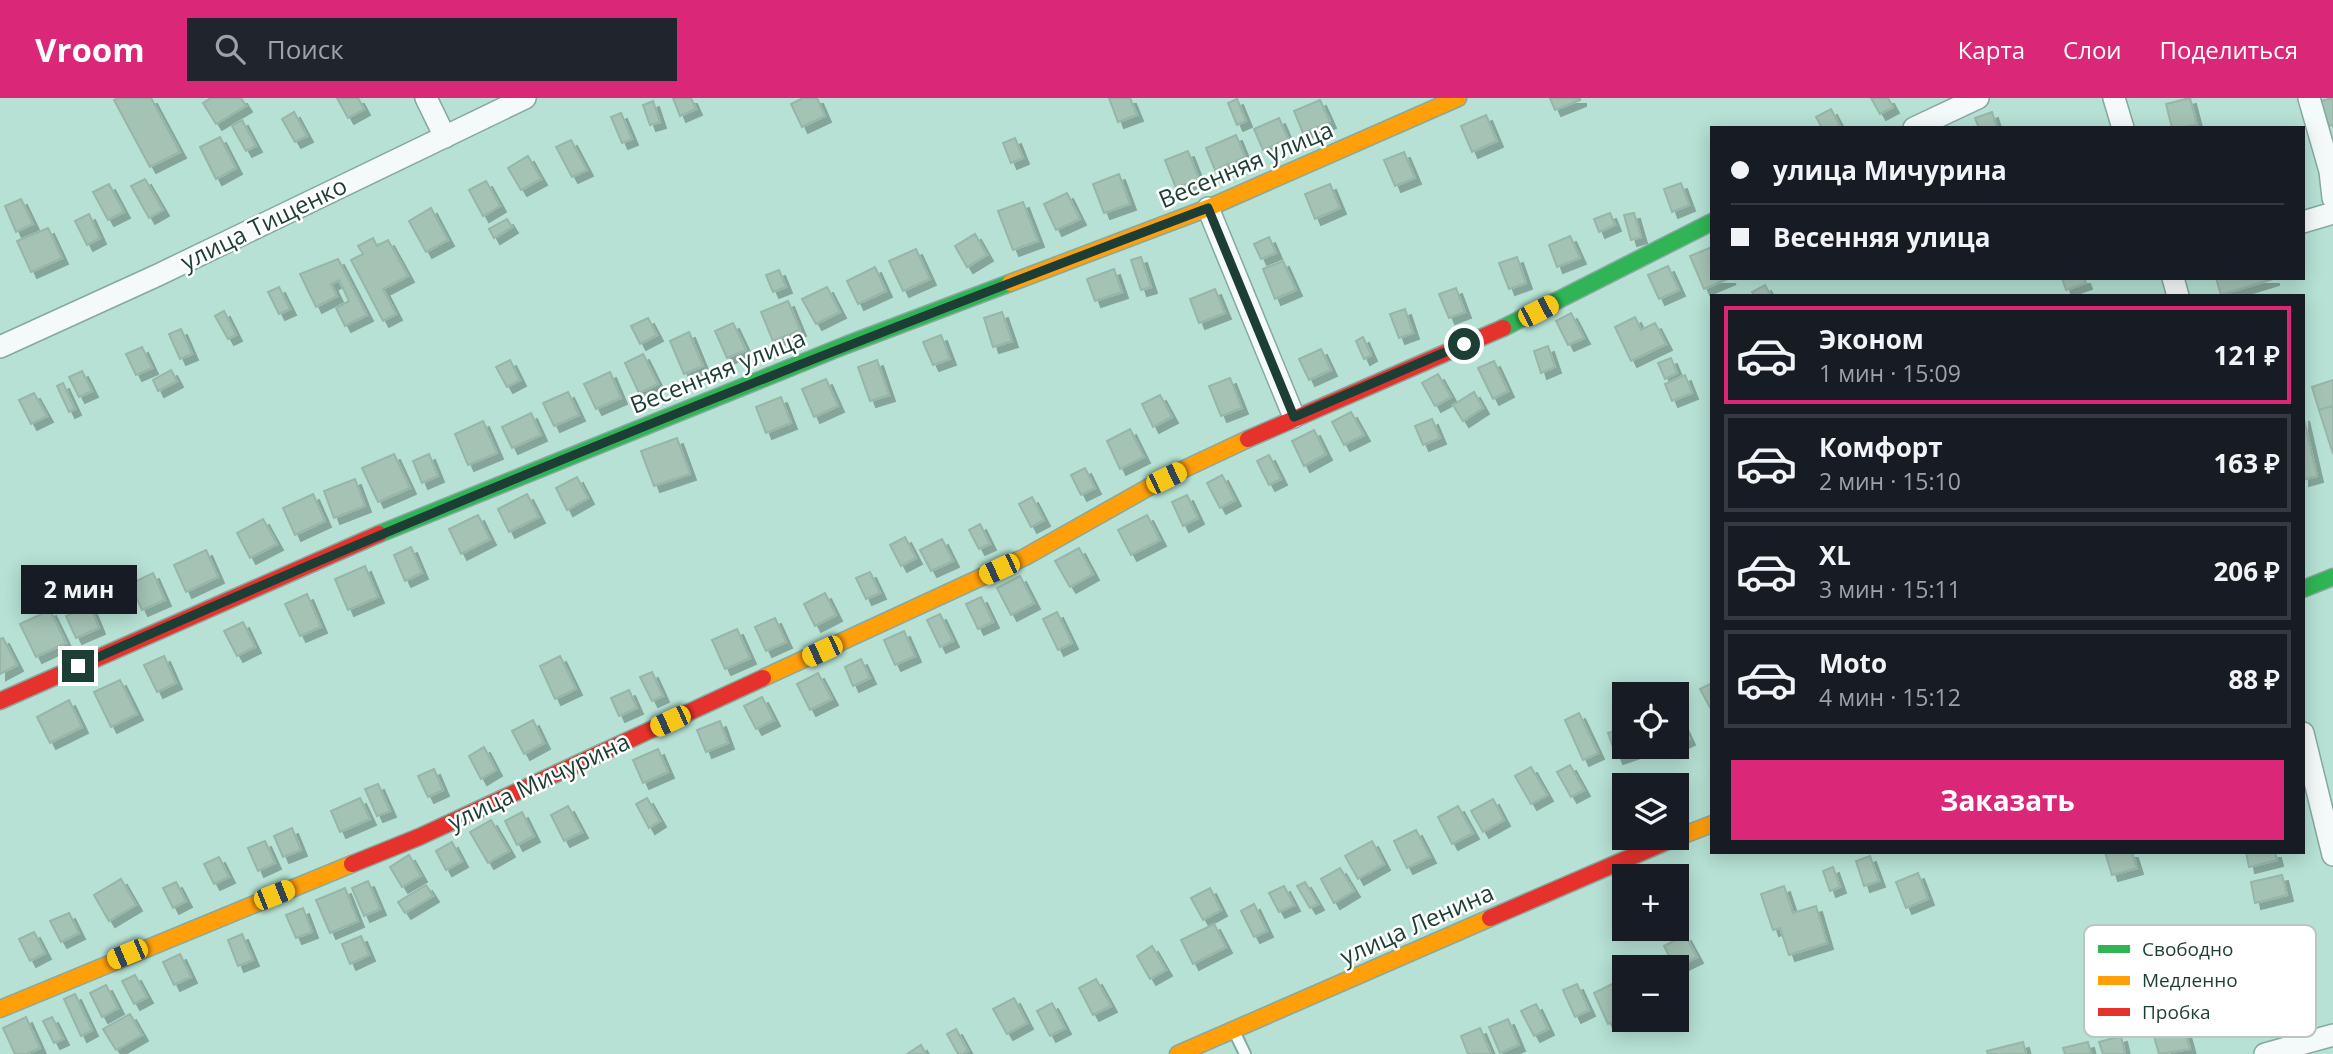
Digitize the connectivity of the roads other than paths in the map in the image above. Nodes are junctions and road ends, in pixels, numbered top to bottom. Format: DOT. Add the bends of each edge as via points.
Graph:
graph roads {
  1 [pos="425,98"];
  2 [pos="526,98"];
  3 [pos="1458,98"];
  4 [pos="1978,98"];
  5 [pos="2114,98"];
  6 [pos="2309,98"];
  7 [pos="1918,126"];
  8 [pos="2122,126"];
  9 [pos="445,137"];
  10 [pos="2333,198"];
  11 [pos="1208,208"];
  12 [pos="2333,213"];
  13 [pos="2305,221"];
  14 [pos="1710,223"];
  15 [pos="0,346"];
  16 [pos="1294,417"];
  17 [pos="2333,577"];
  18 [pos="2305,588"];
  19 [pos="0,701"];
  20 [pos="2305,741"];
  21 [pos="1710,825"];
  22 [pos="1689,833"];
  23 [pos="1648,850"];
  24 [pos="2333,855"];
  25 [pos="0,1009"];
  26 [pos="1234,1030"];
  27 [pos="2333,1035"];
  28 [pos="1178,1054"];
  29 [pos="1245,1054"];
  30 [pos="2265,1054"];
  1 -- 9 [label="street"];
  2 -- 9 [label="street, улица Тищенко"];
  3 -- 11 [label="street, Весенняя улица"];
  4 -- 7 [label="street"];
  5 -- 8 [label="street"];
  6 -- 10 [label="street"];
  9 -- 15 [label="street, улица Тищенко"];
  11 -- 16 [label="street"];
  11 -- 19 [label="street, Весенняя улица" via="536,469"];
  12 -- 13 [label="street"];
  14 -- 16 [label="street, улица Мичурина" via="1513,324"];
  16 -- 25 [label="street, улица Мичурина" via="1166,478 1025,557 419,837"];
  17 -- 18 [label="street"];
  20 -- 24 [label="street"];
  21 -- 22 [label="street, улица Ленина"];
  23 -- 26 [label="street, улица Ленина"];
  26 -- 28 [label="street, улица Ленина"];
  26 -- 29 [label="lane"];
  27 -- 30 [label="street"];
}
